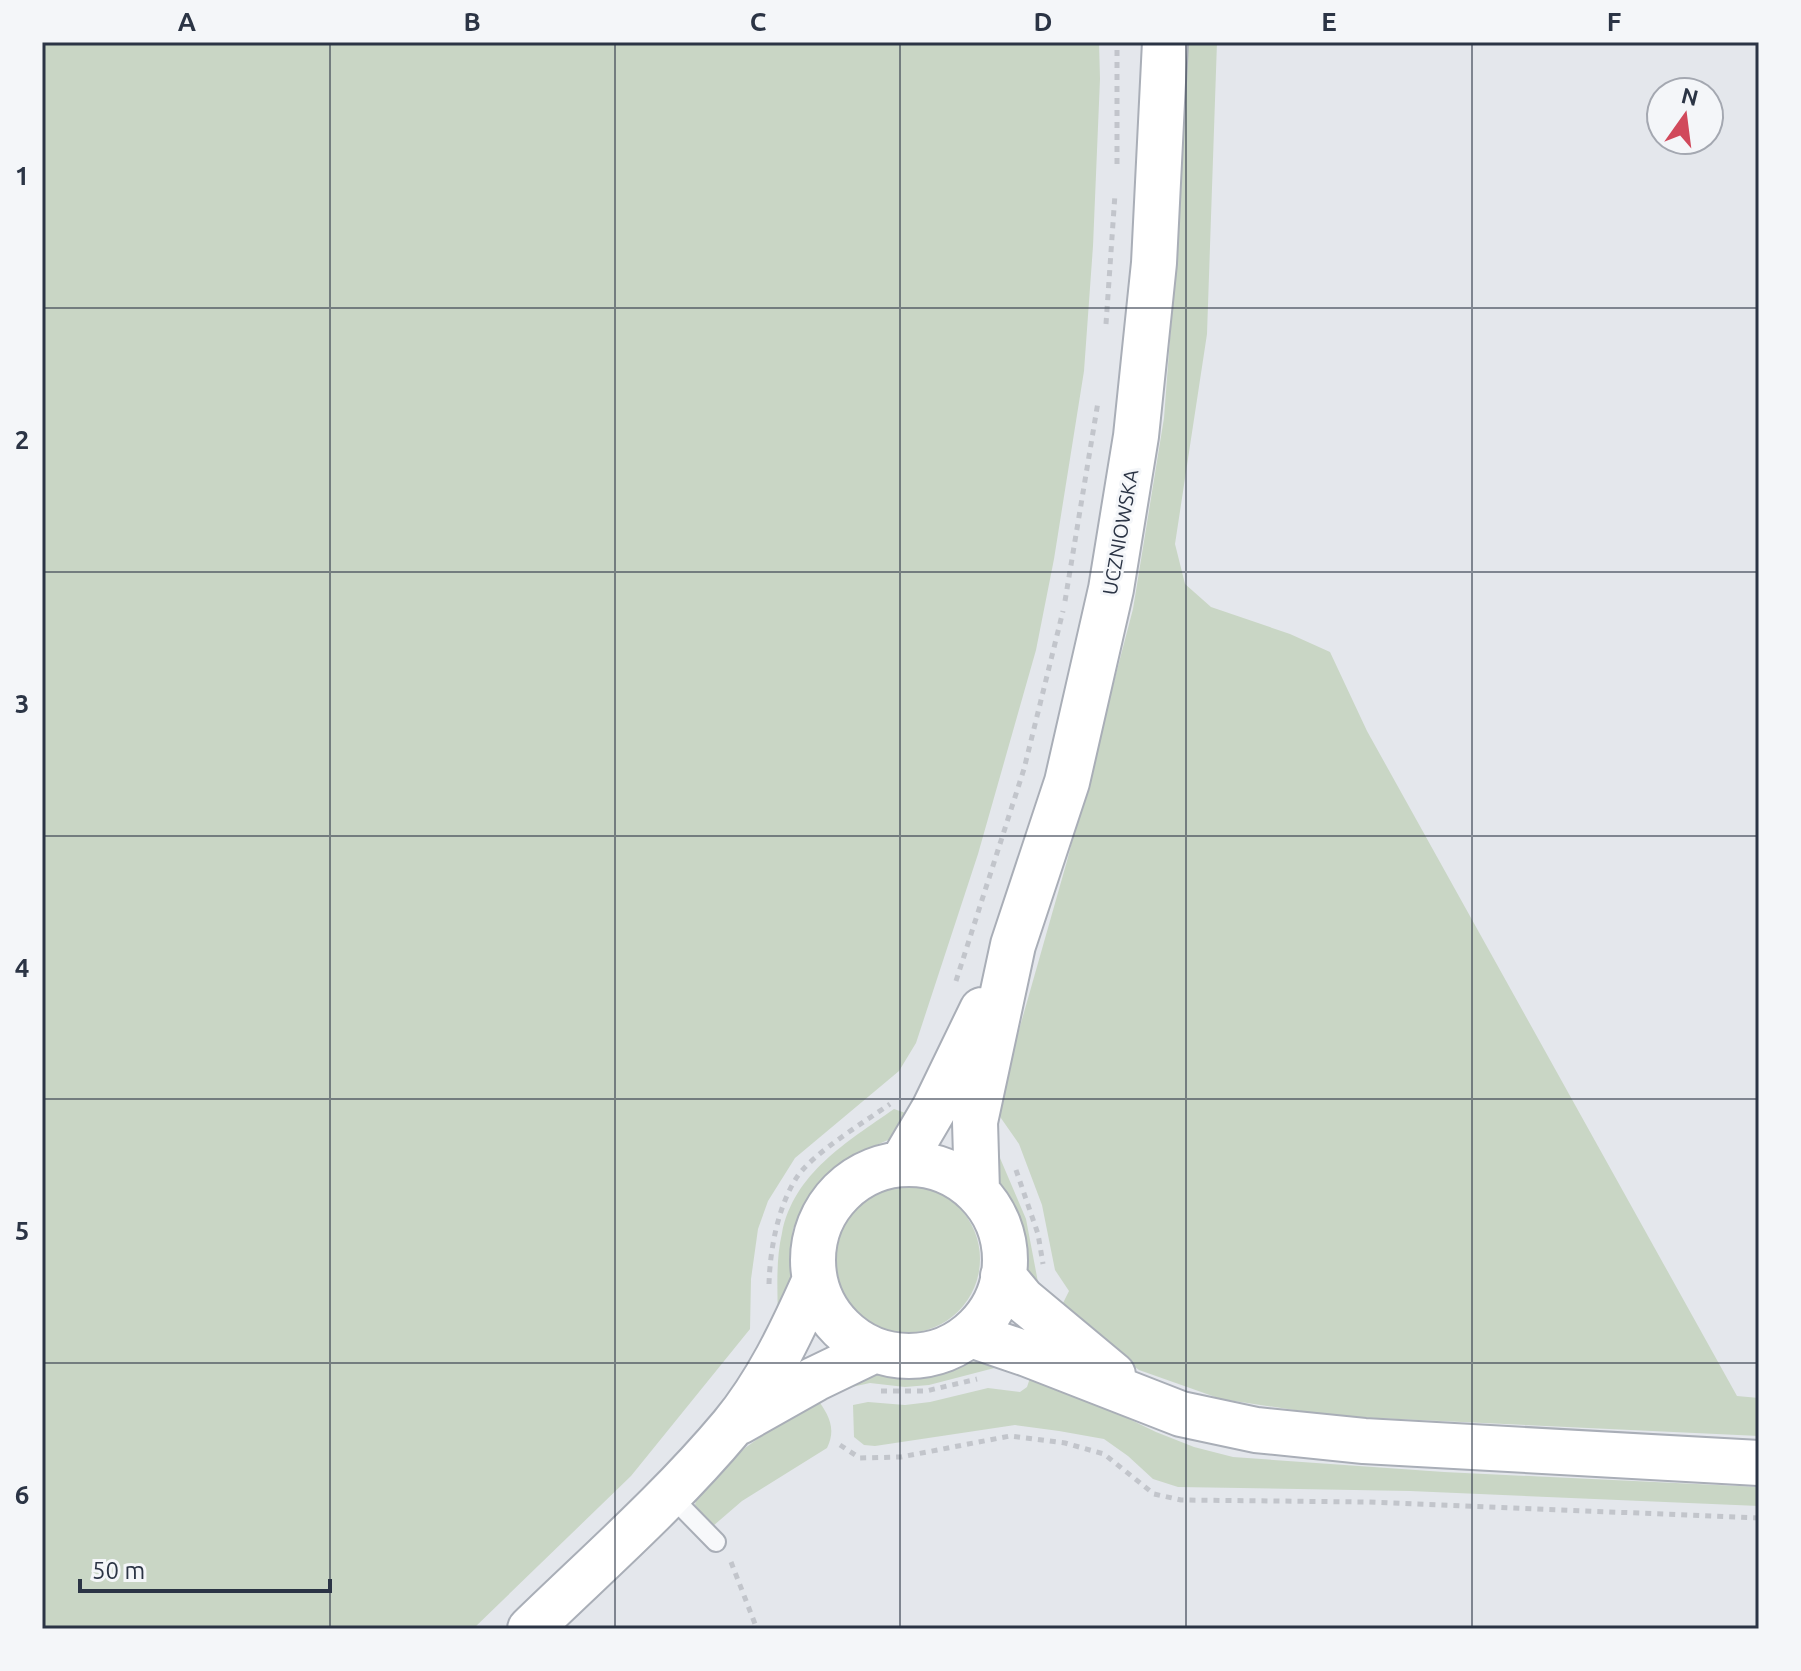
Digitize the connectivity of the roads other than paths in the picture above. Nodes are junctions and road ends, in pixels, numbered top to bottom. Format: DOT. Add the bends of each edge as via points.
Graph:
graph roads {
  1 [pos="1155,42"];
  2 [pos="1165,42"];
  3 [pos="1160,107"];
  4 [pos="1013,945"];
  5 [pos="904,1160"];
  6 [pos="977,1191"];
  7 [pos="1003,1276"];
  8 [pos="813,1284"];
  9 [pos="971,1335"];
  10 [pos="872,1371"];
  11 [pos="1143,1400"];
  12 [pos="733,1425"];
  13 [pos="1759,1463"];
  14 [pos="669,1494"];
  15 [pos="716,1542"];
  16 [pos="530,1629"];
  1 -- 3 [label="main road, UCZNIOWSKA"];
  2 -- 3 [label="main road, UCZNIOWSKA"];
  3 -- 4 [label="main road, UCZNIOWSKA" via="1154,263 1136,436 1111,589 1067,782"];
  4 -- 5 [label="main road, UCZNIOWSKA"];
  4 -- 6 [label="main road, UCZNIOWSKA" via="975,1122"];
  5 -- 6 [label="main road" via="959,1177"];
  5 -- 8 [label="main road" via="862,1176 833,1203 818,1231"];
  6 -- 7 [label="main road" via="993,1210 1004,1251"];
  7 -- 9 [label="main road" via="992,1309"];
  7 -- 11 [label="main road" via="1023,1300"];
  8 -- 10 [label="main road" via="825,1311"];
  8 -- 12 [label="main road" via="784,1349"];
  9 -- 10 [label="main road" via="930,1354 900,1356"];
  9 -- 11 [label="main road"];
  10 -- 12 [label="main road" via="815,1379"];
  11 -- 13 [label="main road" via="1218,1424 1312,1437"];
  12 -- 14 [label="main road"];
  14 -- 15 [label="lane"];
  14 -- 16 [label="main road"];
}
